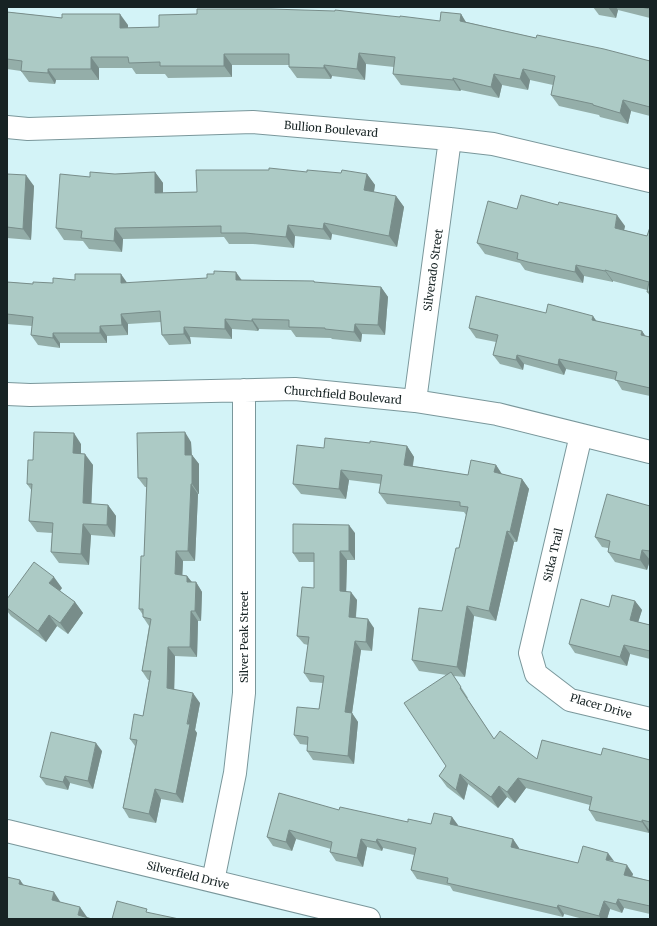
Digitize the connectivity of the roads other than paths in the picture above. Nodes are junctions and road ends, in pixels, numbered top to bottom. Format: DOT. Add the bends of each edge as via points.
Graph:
graph roads {
  1 [pos="7,126"];
  2 [pos="450,139"];
  3 [pos="650,181"];
  4 [pos="244,390"];
  5 [pos="7,394"];
  6 [pos="415,401"];
  7 [pos="581,435"];
  8 [pos="650,452"];
  9 [pos="536,674"];
  10 [pos="650,719"];
  11 [pos="7,831"];
  12 [pos="213,881"];
  13 [pos="369,919"];
  1 -- 2 [label="street, Bullion Boulevard" via="28,129 253,122"];
  2 -- 3 [label="street, Bullion Boulevard" via="493,144"];
  2 -- 6 [label="street, Silverado Street"];
  4 -- 5 [label="street, Churchfield Boulevard"];
  4 -- 6 [label="street, Churchfield Boulevard" via="295,389"];
  4 -- 12 [label="street, Silver Peak Street" via="244,693 235,773"];
  6 -- 7 [label="street, Churchfield Boulevard" via="497,414"];
  7 -- 8 [label="street, Churchfield Boulevard"];
  7 -- 9 [label="street, Sitka Trail" via="530,653"];
  9 -- 10 [label="street, Placer Drive" via="570,700"];
  11 -- 12 [label="street, Silverfield Drive"];
  12 -- 13 [label="street, Silverfield Drive"];
}
